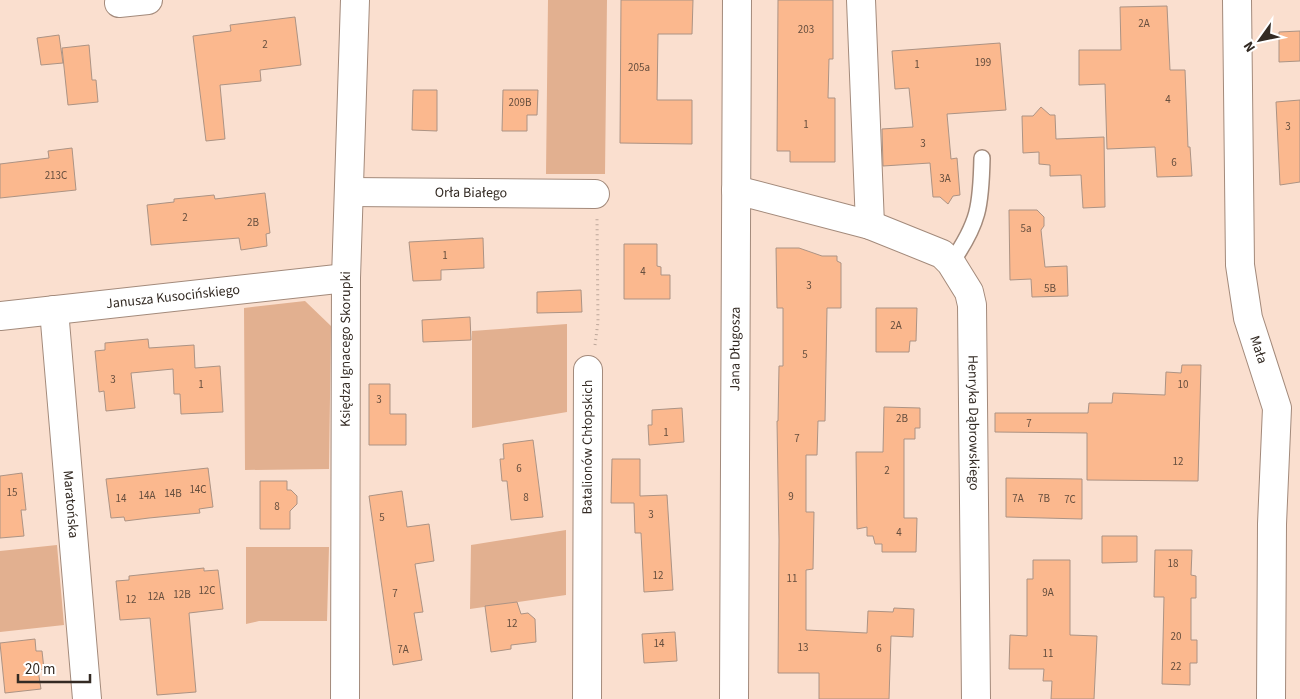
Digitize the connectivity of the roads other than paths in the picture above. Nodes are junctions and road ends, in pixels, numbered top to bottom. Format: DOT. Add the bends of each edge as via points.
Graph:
graph roads {
  1 [pos="148,0"];
  2 [pos="355,0"];
  3 [pos="737,0"];
  4 [pos="861,0"];
  5 [pos="1237,0"];
  6 [pos="119,3"];
  7 [pos="982,158"];
  8 [pos="736,190"];
  9 [pos="348,192"];
  10 [pos="595,194"];
  11 [pos="870,225"];
  12 [pos="951,263"];
  13 [pos="346,278"];
  14 [pos="54,310"];
  15 [pos="0,316"];
  16 [pos="588,370"];
  17 [pos="87,699"];
  18 [pos="345,699"];
  19 [pos="588,699"];
  20 [pos="734,699"];
  21 [pos="976,699"];
  22 [pos="1271,699"];
  1 -- 6 [label="street"];
  2 -- 9 [label="street, Księdza Ignacego Skorupki"];
  3 -- 8 [label="street, Jana Długosza"];
  4 -- 11 [label="street"];
  5 -- 22 [label="street, Mała" via="1240,265 1248,318 1277,408 1272,524"];
  7 -- 12 [label="lane" via="981,202 976,222"];
  8 -- 11 [label="street"];
  8 -- 20 [label="street, Jana Długosza"];
  9 -- 10 [label="street, Orła Białego"];
  9 -- 13 [label="street, Księdza Ignacego Skorupki"];
  11 -- 12 [label="street" via="942,254"];
  12 -- 21 [label="street, Henryka Dąbrowskiego" via="969,292 972,305"];
  13 -- 14 [label="street, Janusza Kusocińskiego"];
  13 -- 18 [label="street, Księdza Ignacego Skorupki"];
  14 -- 15 [label="street, Janusza Kusocińskiego"];
  14 -- 17 [label="street, Maratońska"];
  16 -- 19 [label="street, Batalionów Chłopskich"];
}
